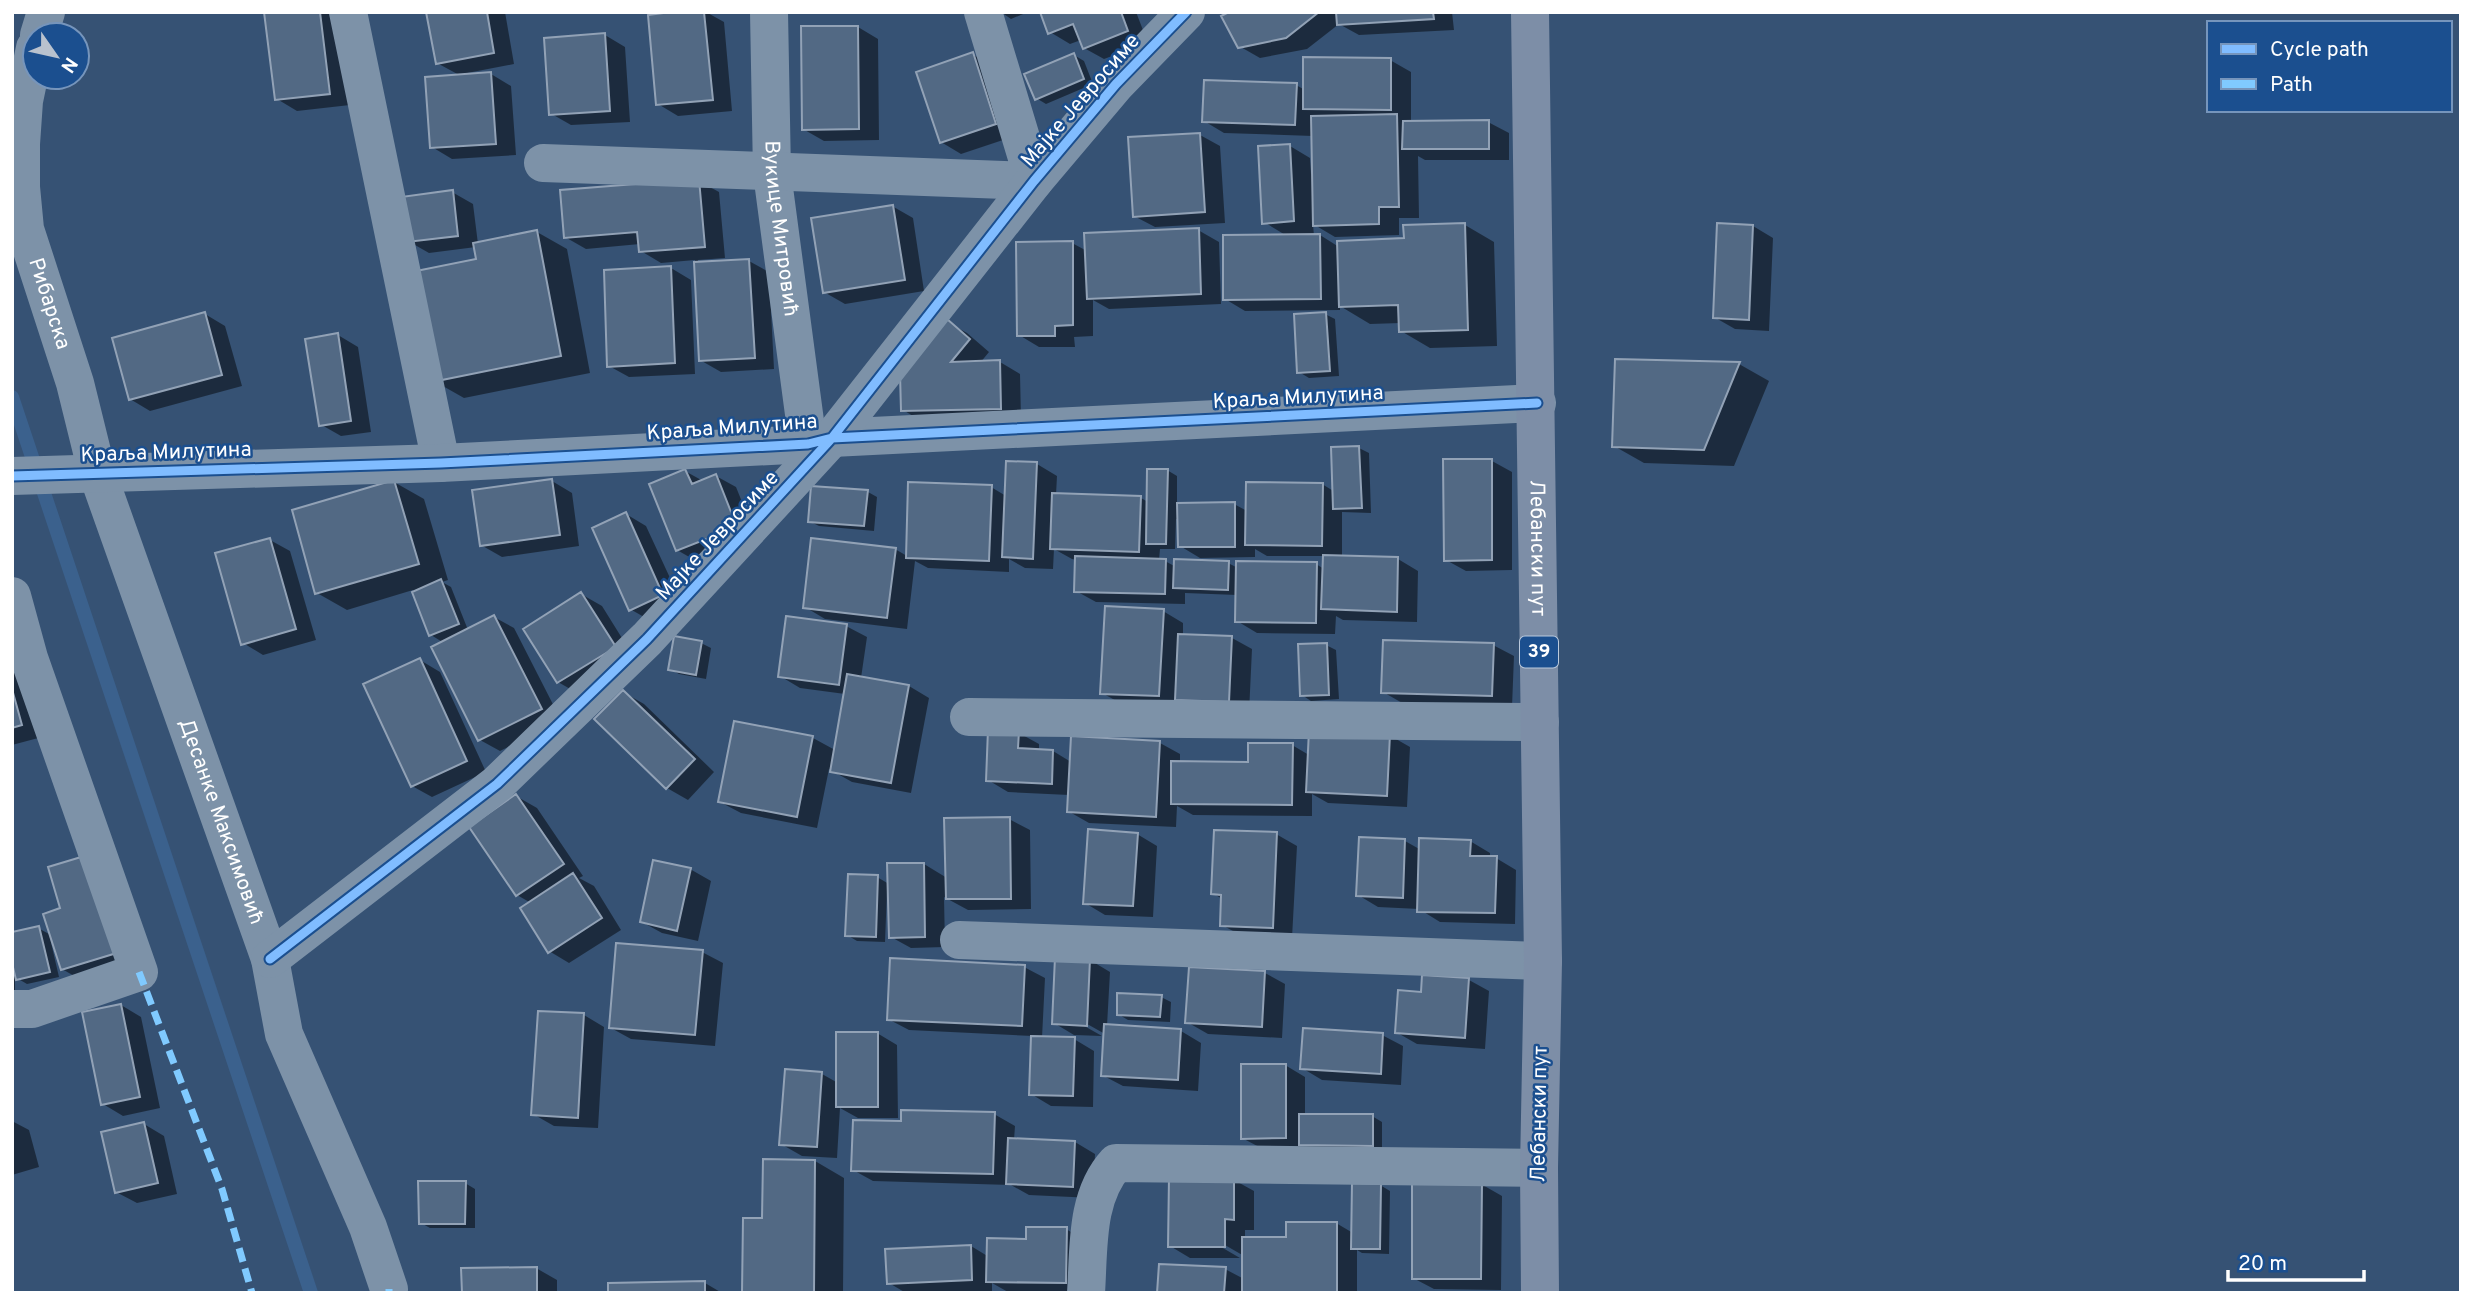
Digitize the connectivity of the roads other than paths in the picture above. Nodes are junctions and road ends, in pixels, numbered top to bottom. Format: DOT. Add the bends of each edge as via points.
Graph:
graph roads {
  1 [pos="348,12"];
  2 [pos="769,12"];
  3 [pos="983,12"];
  4 [pos="1186,12"];
  5 [pos="1530,12"];
  6 [pos="26,91"];
  7 [pos="543,163"];
  8 [pos="772,173"];
  9 [pos="1034,181"];
  10 [pos="1537,403"];
  11 [pos="820,441"];
  12 [pos="441,463"];
  13 [pos="83,473"];
  14 [pos="12,476"];
  15 [pos="12,596"];
  16 [pos="969,717"];
  17 [pos="1540,722"];
  18 [pos="959,940"];
  19 [pos="270,959"];
  20 [pos="1543,961"];
  21 [pos="12,1009"];
  22 [pos="1539,1168"];
  23 [pos="389,1289"];
  24 [pos="1086,1293"];
  25 [pos="1540,1293"];
  1 -- 12 [label="street"];
  2 -- 8 [label="street, Вукице Митровић"];
  3 -- 9 [label="street"];
  4 -- 9 [label="street, Мајке Јевросиме" via="1116,84"];
  5 -- 10 [label="main road, Лебански пут / 39"];
  6 -- 13 [label="street, Рибарска" via="21,144 25,229 75,383"];
  7 -- 8 [label="street"];
  8 -- 9 [label="street"];
  8 -- 11 [label="street, Вукице Митровић"];
  9 -- 11 [label="street, Мајке Јевросиме"];
  10 -- 11 [label="street, Краља Милутина"];
  10 -- 17 [label="main road, Лебански пут / 39"];
  11 -- 12 [label="street, Краља Милутина"];
  11 -- 19 [label="street, Мајке Јевросиме" via="647,639 498,784"];
  12 -- 13 [label="street, Краља Милутина"];
  13 -- 14 [label="street, Краља Милутина"];
  13 -- 19 [label="street, Десанке Максимовић"];
  15 -- 21 [label="street" via="29,658 139,972 33,1009"];
  16 -- 17 [label="street"];
  17 -- 20 [label="main road, Лебански пут / 39"];
  18 -- 20 [label="street"];
  19 -- 23 [label="street, Десанке Максимовић" via="284,1034 368,1227"];
  20 -- 22 [label="main road, Лебански пут / 39"];
  22 -- 24 [label="street" via="1116,1163 1104,1177 1093,1206"];
  22 -- 25 [label="main road, Лебански пут / 39"];
}
